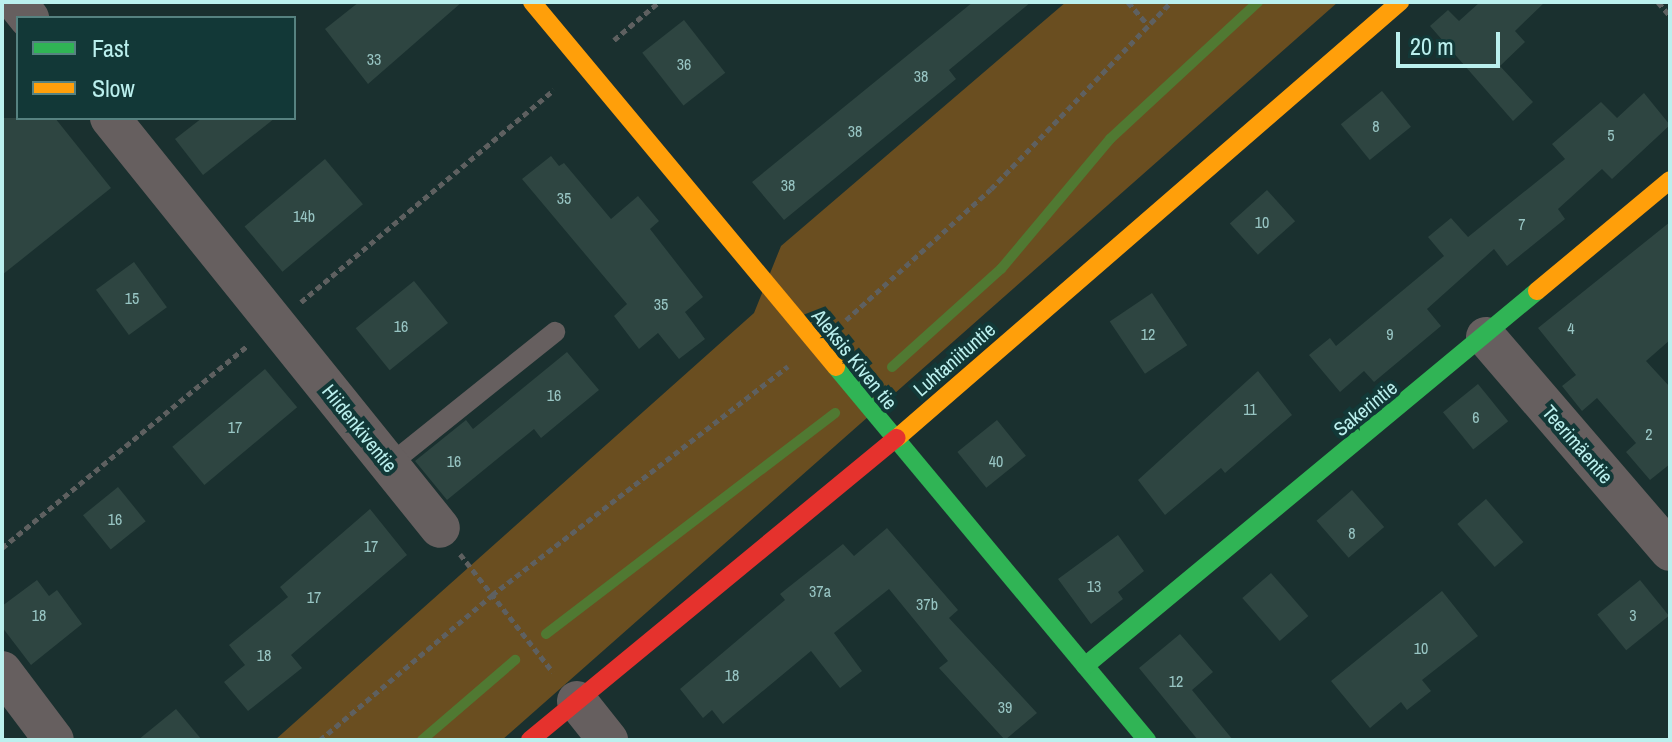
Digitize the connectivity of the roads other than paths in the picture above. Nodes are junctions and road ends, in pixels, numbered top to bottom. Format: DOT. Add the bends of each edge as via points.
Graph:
graph roads {
  1 [pos="532,2"];
  2 [pos="1400,2"];
  3 [pos="112,120"];
  4 [pos="1670,180"];
  5 [pos="555,332"];
  6 [pos="1486,337"];
  7 [pos="893,441"];
  8 [pos="389,465"];
  9 [pos="440,528"];
  10 [pos="1670,551"];
  11 [pos="1085,666"];
  12 [pos="2,671"];
  13 [pos="577,701"];
  14 [pos="54,740"];
  15 [pos="530,740"];
  16 [pos="608,740"];
  17 [pos="1147,740"];
  1 -- 7 [label="street, Aleksis Kiven tie"];
  2 -- 7 [label="street, Luhtaniituntie"];
  3 -- 8 [label="street, Hiidenkiventie"];
  4 -- 6 [label="street, Sakerintie"];
  5 -- 8 [label="lane"];
  6 -- 10 [label="street, Teerimäentie"];
  6 -- 11 [label="street, Sakerintie"];
  7 -- 11 [label="street, Aleksis Kiven tie"];
  7 -- 13 [label="street, Luhtaniituntie"];
  8 -- 9 [label="street, Hiidenkiventie"];
  11 -- 17 [label="street, Aleksis Kiven tie"];
  12 -- 14 [label="street"];
  13 -- 15 [label="street, Luhtaniituntie"];
  13 -- 16 [label="street"];
}
